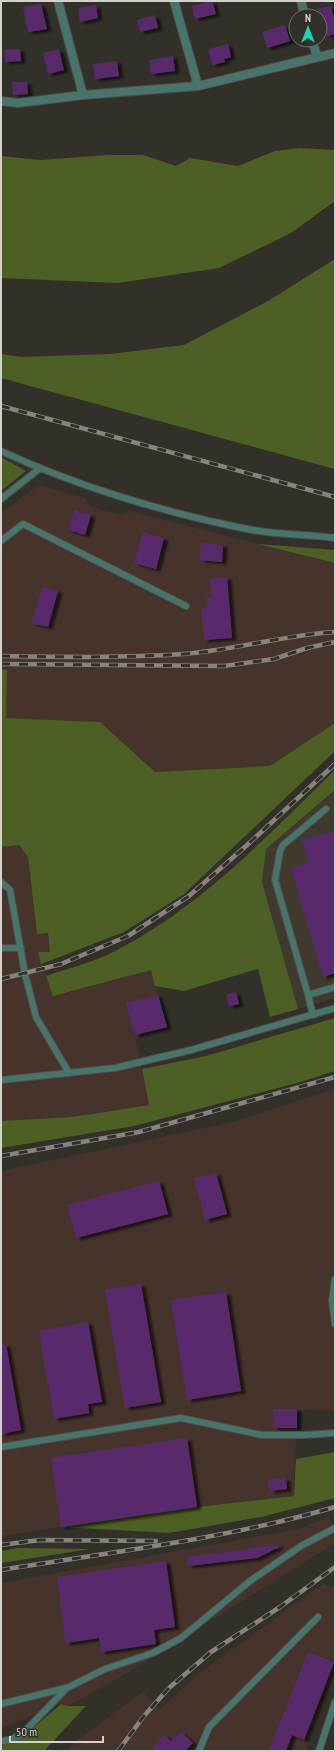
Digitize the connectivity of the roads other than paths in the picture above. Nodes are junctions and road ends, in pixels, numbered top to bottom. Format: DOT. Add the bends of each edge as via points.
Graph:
graph roads {
  1 [pos="58,1"];
  2 [pos="174,1"];
  3 [pos="314,48"];
  4 [pos="335,53"];
  5 [pos="317,56"];
  6 [pos="198,86"];
  7 [pos="83,95"];
  8 [pos="1,101"];
  9 [pos="1,450"];
  10 [pos="39,469"];
  11 [pos="1,499"];
  12 [pos="335,538"];
  13 [pos="1,541"];
  14 [pos="186,606"];
  15 [pos="326,808"];
  16 [pos="1,882"];
  17 [pos="1,948"];
  18 [pos="21,948"];
  19 [pos="335,987"];
  20 [pos="308,995"];
  21 [pos="335,1008"];
  22 [pos="313,1014"];
  23 [pos="69,1073"];
  24 [pos="1,1080"];
  25 [pos="335,1279"];
  26 [pos="335,1324"];
  27 [pos="335,1433"];
  28 [pos="1,1447"];
  29 [pos="335,1528"];
  30 [pos="318,1617"];
  31 [pos="67,1688"];
  32 [pos="335,1702"];
  33 [pos="1,1704"];
  34 [pos="1,1741"];
  35 [pos="199,1751"];
  36 [pos="319,1751"];
  1 -- 7 [label="street"];
  2 -- 6 [label="street"];
  3 -- 5 [label="street"];
  4 -- 5 [label="street"];
  5 -- 6 [label="street"];
  6 -- 7 [label="street"];
  7 -- 8 [label="street" via="18,103"];
  9 -- 10 [label="lane"];
  10 -- 11 [label="lane"];
  10 -- 12 [label="lane" via="175,512 248,530"];
  13 -- 14 [label="lane" via="23,524"];
  15 -- 20 [label="lane" via="283,845 274,876"];
  16 -- 18 [label="lane" via="10,890"];
  17 -- 18 [label="lane"];
  18 -- 23 [label="lane" via="36,1017"];
  19 -- 20 [label="lane"];
  20 -- 22 [label="lane"];
  21 -- 22 [label="lane"];
  22 -- 23 [label="lane" via="191,1050 115,1068"];
  23 -- 24 [label="lane"];
  25 -- 26 [label="lane" via="332,1301"];
  27 -- 28 [label="lane" via="262,1435 180,1418"];
  29 -- 31 [label="lane" via="301,1546 250,1581 181,1638 153,1653 105,1669"];
  30 -- 35 [label="lane" via="209,1727"];
  31 -- 33 [label="lane"];
  31 -- 34 [label="lane" via="21,1735"];
  32 -- 36 [label="lane"];
}
